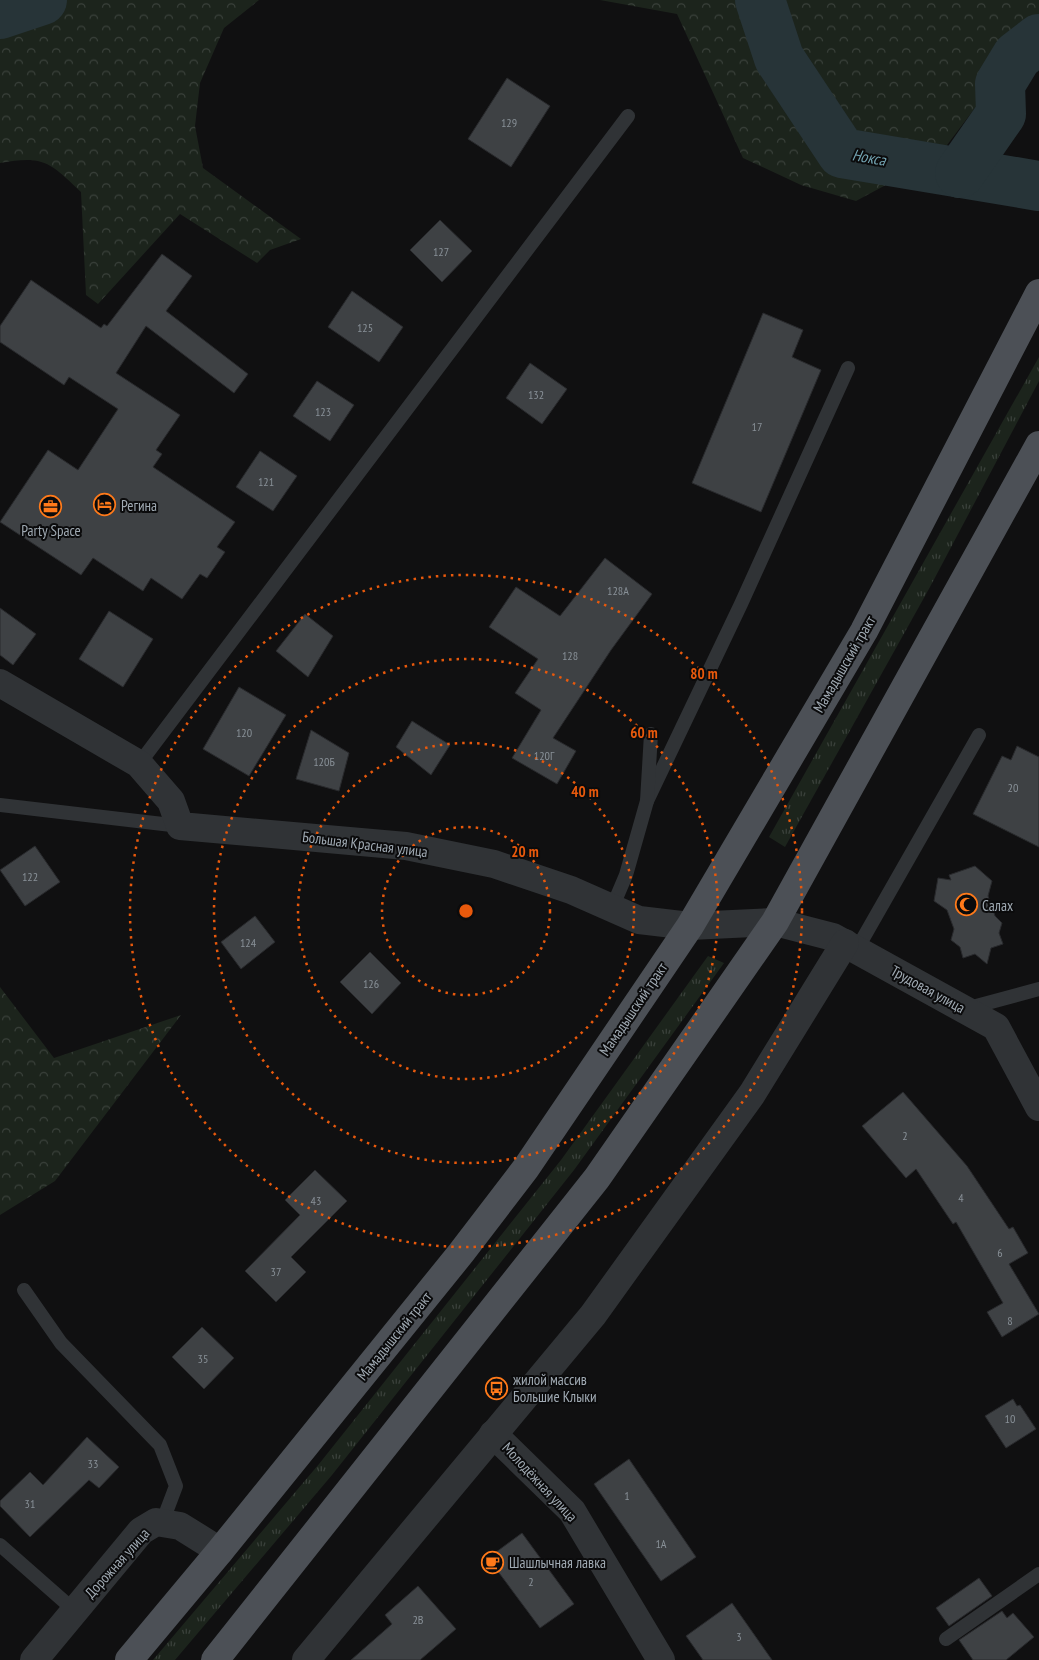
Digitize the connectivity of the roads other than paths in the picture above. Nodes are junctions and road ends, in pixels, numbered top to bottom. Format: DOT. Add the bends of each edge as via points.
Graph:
graph roads {
  1 [pos="628,116"];
  2 [pos="1036,299"];
  3 [pos="848,368"];
  4 [pos="1039,445"];
  5 [pos="0,683"];
  6 [pos="651,734"];
  7 [pos="979,735"];
  8 [pos="139,764"];
  9 [pos="647,801"];
  10 [pos="0,805"];
  11 [pos="180,826"];
  12 [pos="612,908"];
  13 [pos="775,922"];
  14 [pos="690,926"];
  15 [pos="851,946"];
  16 [pos="1039,989"];
  17 [pos="964,1009"];
  18 [pos="1039,1106"];
  19 [pos="24,1290"];
  20 [pos="494,1434"];
  21 [pos="162,1524"];
  22 [pos="0,1545"];
  23 [pos="220,1551"];
  24 [pos="1039,1574"];
  25 [pos="75,1611"];
  26 [pos="946,1639"];
  27 [pos="34,1660"];
  28 [pos="129,1660"];
  29 [pos="215,1660"];
  30 [pos="306,1660"];
  31 [pos="662,1660"];
  1 -- 8 [label="lane"];
  2 -- 14 [label="main road, Мамадышский тракт" via="864,631"];
  3 -- 9 [label="lane"];
  4 -- 13 [label="main road"];
  5 -- 8 [label="street"];
  6 -- 9 [label="lane"];
  7 -- 15 [label="lane"];
  8 -- 11 [label="street" via="171,801"];
  9 -- 12 [label="lane" via="626,875"];
  10 -- 11 [label="lane"];
  11 -- 12 [label="street, Большая Красная улица" via="406,846 494,864 571,890"];
  12 -- 14 [label="street, Большая Красная улица" via="639,920"];
  13 -- 14 [label="street, Большая Красная улица"];
  13 -- 15 [label="street, Трудовая улица" via="833,937"];
  13 -- 29 [label="main road" via="597,1178"];
  14 -- 23 [label="main road, Мамадышский тракт" via="526,1168"];
  15 -- 17 [label="street, Трудовая улица"];
  15 -- 20 [label="street" via="752,1094 593,1315"];
  16 -- 17 [label="lane"];
  17 -- 18 [label="street, Трудовая улица" via="996,1027"];
  19 -- 21 [label="lane" via="61,1343 160,1445 176,1486"];
  20 -- 30 [label="street"];
  20 -- 31 [label="street, Молодёжная улица" via="572,1511"];
  21 -- 23 [label="street, Дорожная улица" via="180,1526"];
  21 -- 25 [label="street, Дорожная улица" via="156,1522 141,1532"];
  22 -- 25 [label="lane"];
  23 -- 28 [label="main road, Мамадышский тракт"];
  24 -- 26 [label="lane"];
  25 -- 27 [label="street, Дорожная улица"];
}
